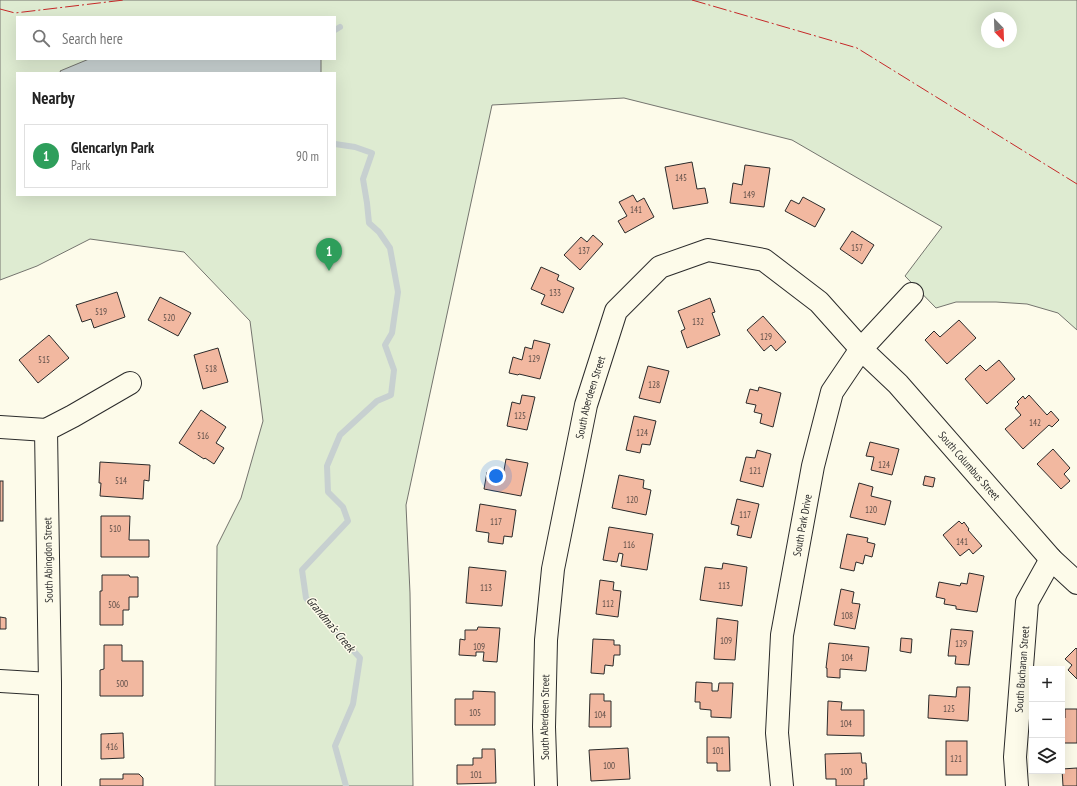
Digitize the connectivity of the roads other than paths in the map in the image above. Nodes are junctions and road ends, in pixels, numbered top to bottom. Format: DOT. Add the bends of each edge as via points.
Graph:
graph roads {
  1 [pos="912,294"];
  2 [pos="861,348"];
  3 [pos="130,383"];
  4 [pos="0,426"];
  5 [pos="46,430"];
  6 [pos="1051,559"];
  7 [pos="1077,583"];
  8 [pos="0,681"];
  9 [pos="50,684"];
  10 [pos="50,786"];
  11 [pos="546,786"];
  12 [pos="782,786"];
  13 [pos="1017,786"];
  1 -- 2 [label="street, South Park Drive"];
  2 -- 6 [label="street, South Columbus Street" via="898,384"];
  2 -- 11 [label="street, South Aberdeen Street" via="818,302 764,260 708,250 660,267 616,311 586,405 553,569 546,640"];
  2 -- 12 [label="street, South Park Drive" via="832,392 813,466 782,635 777,733"];
  3 -- 5 [label="street"];
  4 -- 5 [label="street"];
  5 -- 9 [label="street, South Abingdon Street"];
  6 -- 7 [label="street, South Columbus Street"];
  6 -- 13 [label="street, South Buchanan Street" via="1027,602 1015,757"];
  8 -- 9 [label="street"];
  9 -- 10 [label="street, South Abingdon Street"];
}
